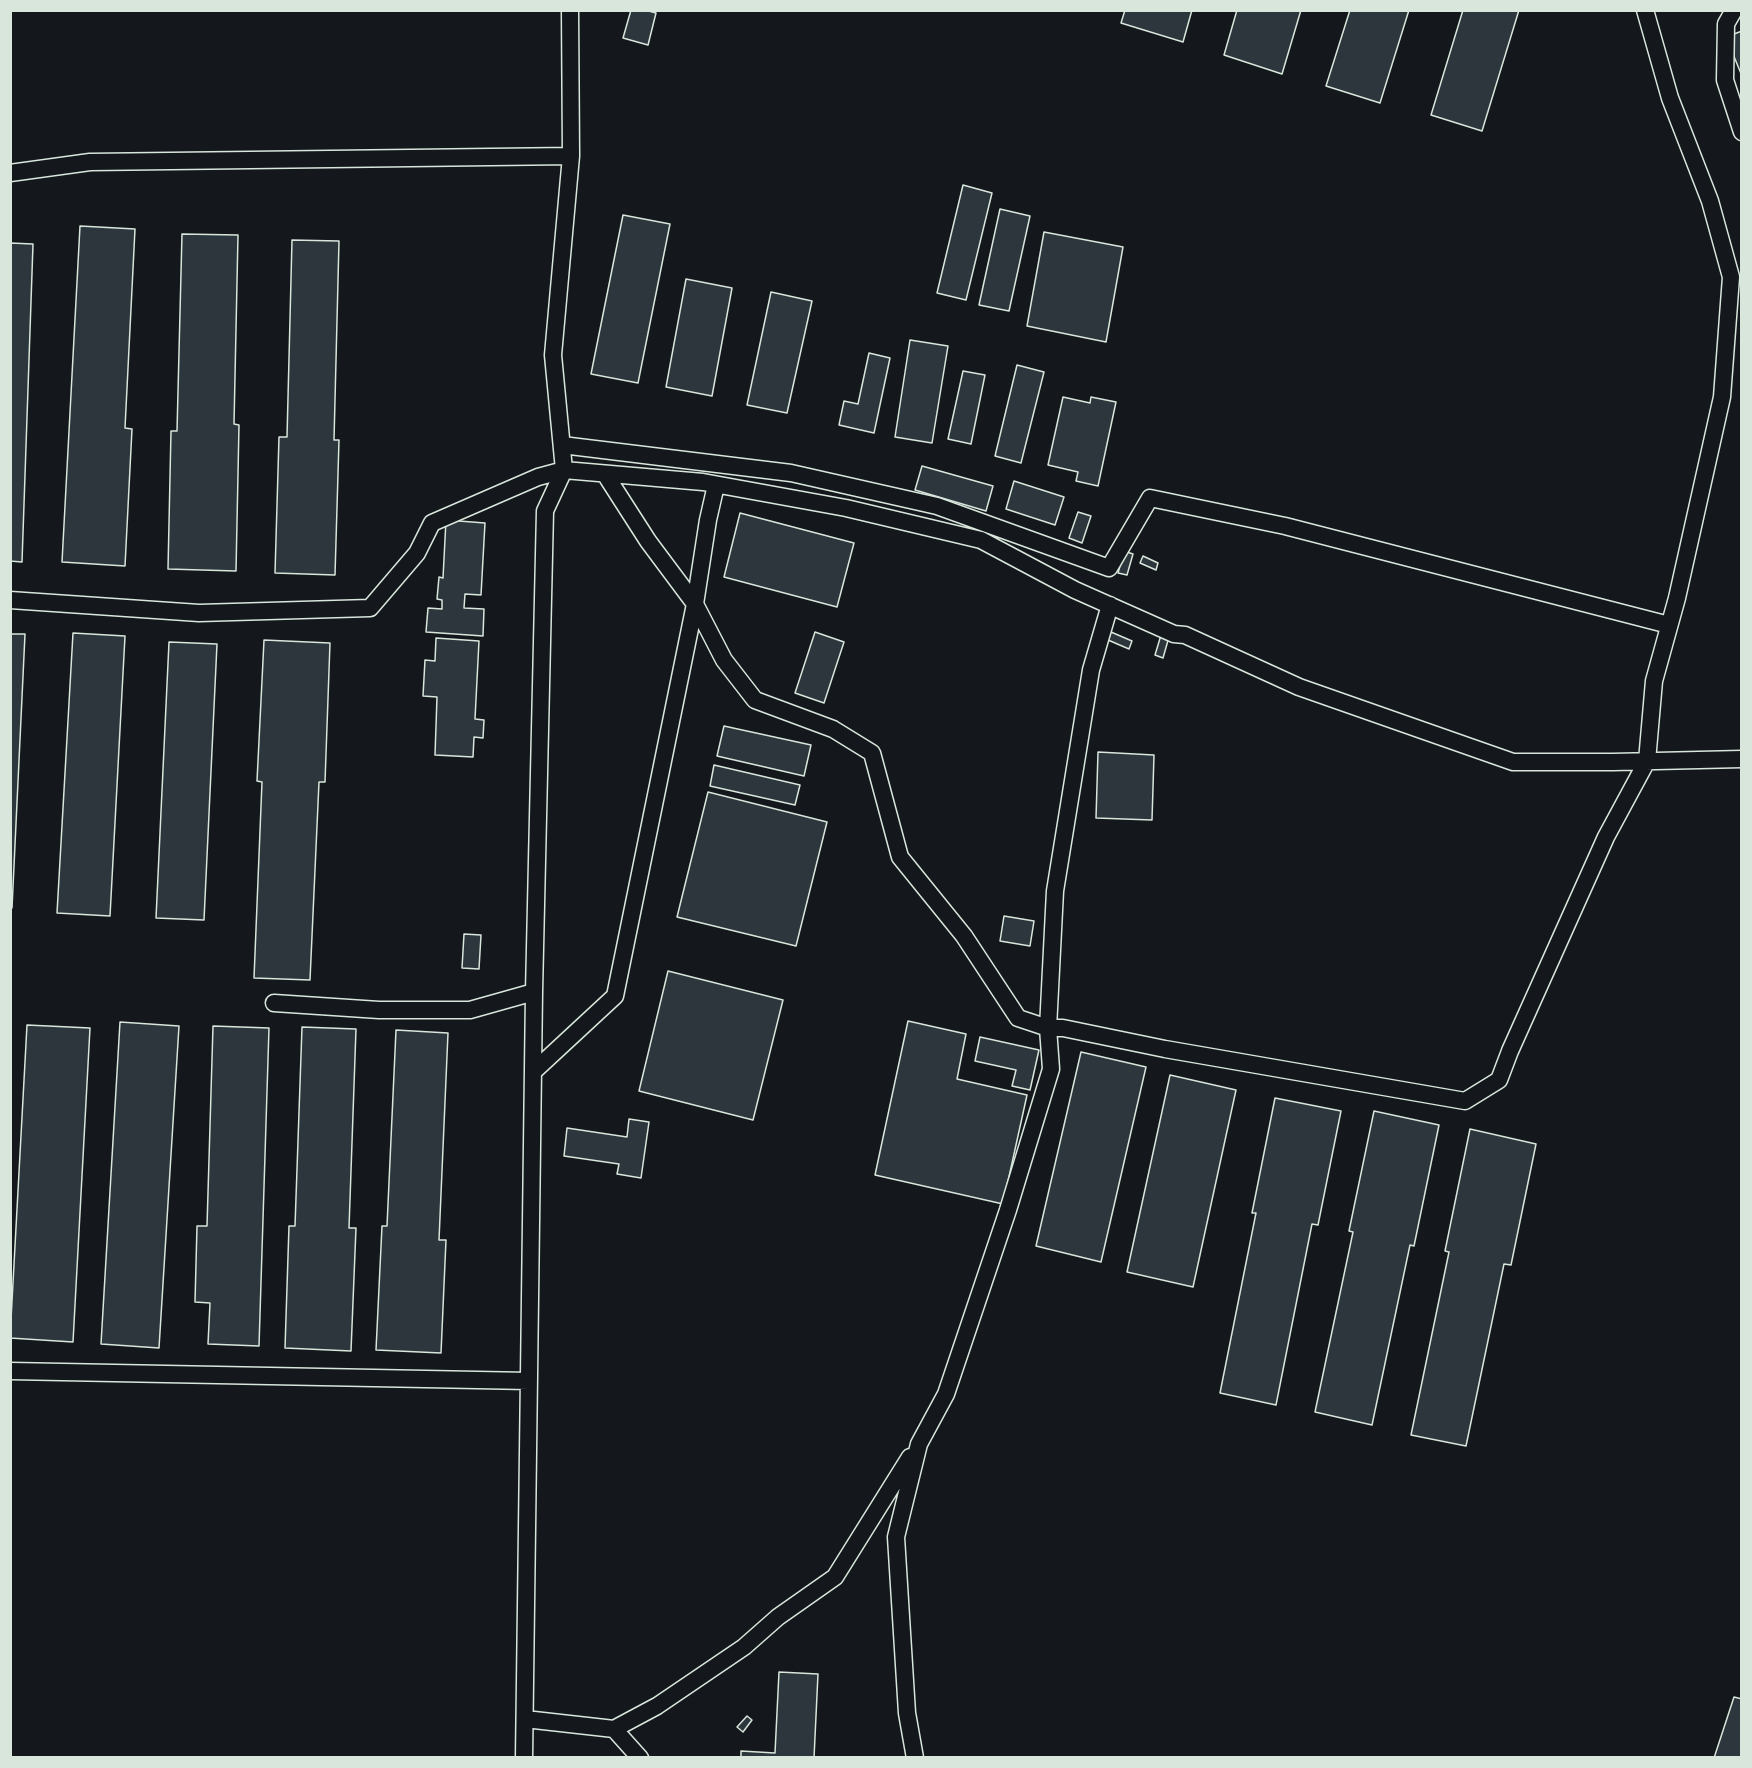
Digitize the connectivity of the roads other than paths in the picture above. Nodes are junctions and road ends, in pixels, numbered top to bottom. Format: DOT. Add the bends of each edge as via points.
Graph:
graph roads {
  1 [pos="570,10"];
  2 [pos="1645,10"];
  3 [pos="1734,10"];
  4 [pos="1742,132"];
  5 [pos="571,156"];
  6 [pos="10,173"];
  7 [pos="562,445"];
  8 [pos="564,470"];
  9 [pos="605,474"];
  10 [pos="716,485"];
  11 [pos="10,600"];
  12 [pos="695,604"];
  13 [pos="1110,605"];
  14 [pos="1670,626"];
  15 [pos="1742,759"];
  16 [pos="1647,761"];
  17 [pos="534,992"];
  18 [pos="274,1003"];
  19 [pos="1048,1028"];
  20 [pos="533,1072"];
  21 [pos="10,1371"];
  22 [pos="529,1381"];
  23 [pos="919,1444"];
  24 [pos="525,1719"];
  25 [pos="614,1729"];
  26 [pos="524,1758"];
  27 [pos="640,1758"];
  28 [pos="915,1758"];
  1 -- 5 [label="street"];
  2 -- 14 [label="street" via="1670,98 1710,201 1731,277 1722,397"];
  3 -- 4 [label="street" via="1726,24 1725,80"];
  5 -- 6 [label="street" via="90,162"];
  5 -- 7 [label="street" via="553,355"];
  7 -- 8 [label="street"];
  7 -- 14 [label="street" via="790,473 937,506 1109,568 1150,498 1285,526"];
  8 -- 9 [label="street"];
  8 -- 11 [label="street" via="538,477 432,523 417,553 370,608 199,613"];
  8 -- 17 [label="street" via="545,511"];
  9 -- 10 [label="street"];
  9 -- 12 [label="street"];
  10 -- 12 [label="street"];
  10 -- 13 [label="street" via="846,508 981,540"];
  12 -- 19 [label="street" via="724,660 755,700 833,729 872,753 900,857 964,936 1018,1018"];
  12 -- 20 [label="street" via="615,996"];
  13 -- 16 [label="street" via="1299,687 1513,762"];
  13 -- 19 [label="street" via="1091,669 1055,891"];
  14 -- 16 [label="street" via="1654,681"];
  15 -- 16 [label="street"];
  16 -- 19 [label="street" via="1606,837 1499,1080 1465,1101"];
  17 -- 18 [label="street" via="470,1010 379,1010"];
  17 -- 20 [label="street"];
  19 -- 23 [label="street" via="1051,1069 1008,1210 946,1394"];
  20 -- 22 [label="street"];
  21 -- 22 [label="street"];
  22 -- 24 [label="street"];
  23 -- 25 [label="street" via="835,1577 657,1707"];
  23 -- 28 [label="street" via="896,1537 907,1713"];
  24 -- 25 [label="street"];
  24 -- 26 [label="street"];
  25 -- 27 [label="street"];
}
